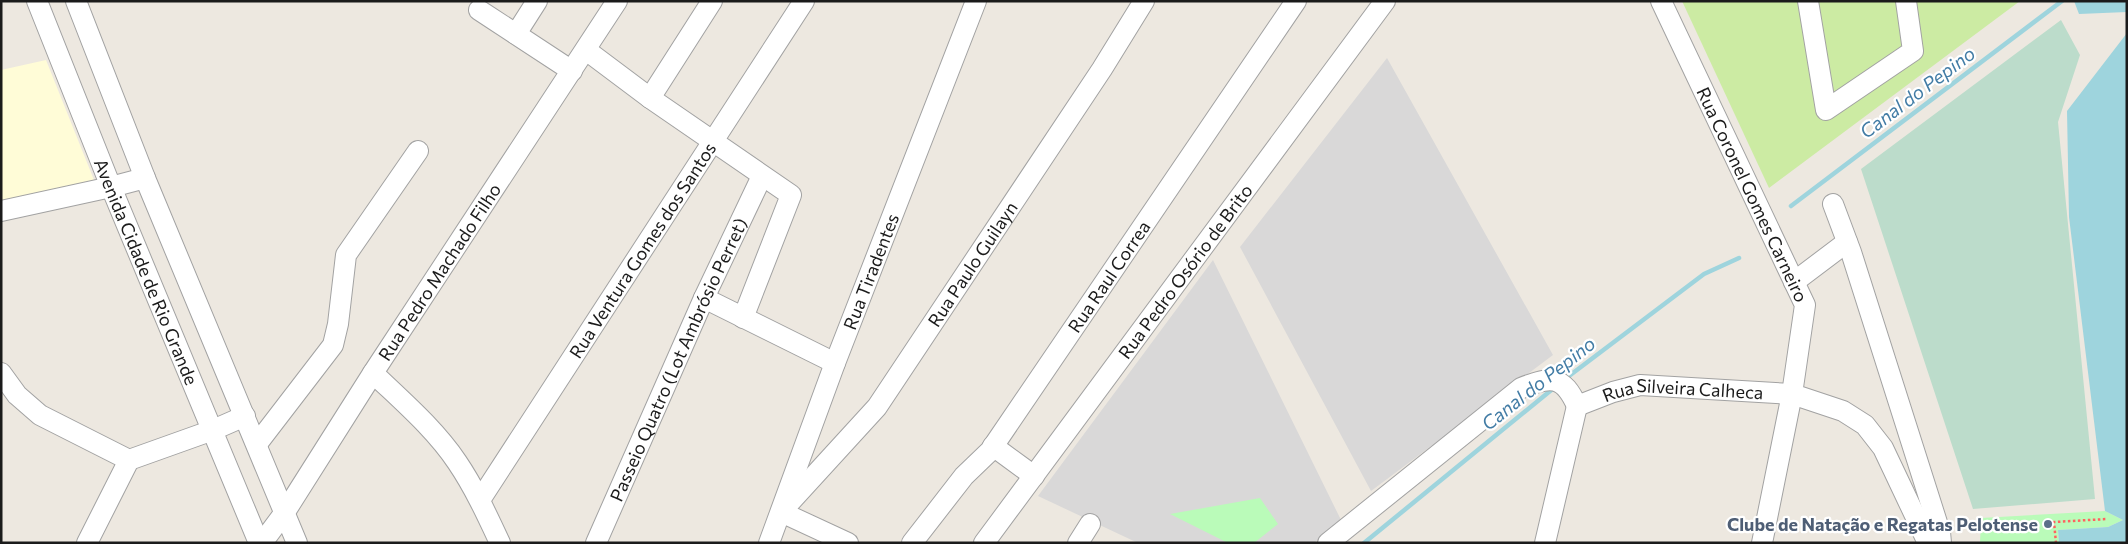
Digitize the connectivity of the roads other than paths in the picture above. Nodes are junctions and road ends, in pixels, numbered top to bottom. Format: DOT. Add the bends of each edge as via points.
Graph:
graph roads {
  1 [pos="37,1"];
  2 [pos="76,1"];
  3 [pos="536,1"];
  4 [pos="617,1"];
  5 [pos="712,1"];
  6 [pos="804,1"];
  7 [pos="976,1"];
  8 [pos="1144,1"];
  9 [pos="1296,1"];
  10 [pos="1384,1"];
  11 [pos="1661,1"];
  12 [pos="1808,1"];
  13 [pos="1906,1"];
  14 [pos="479,10"];
  15 [pos="516,34"];
  16 [pos="586,50"];
  17 [pos="572,71"];
  18 [pos="650,98"];
  19 [pos="713,142"];
  20 [pos="418,152"];
  21 [pos="762,176"];
  22 [pos="145,178"];
  23 [pos="111,187"];
  24 [pos="1833,204"];
  25 [pos="1,211"];
  26 [pos="1847,242"];
  27 [pos="1794,282"];
  28 [pos="704,298"];
  29 [pos="743,318"];
  30 [pos="835,363"];
  31 [pos="373,372"];
  32 [pos="1,373"];
  33 [pos="1567,392"];
  34 [pos="1792,394"];
  35 [pos="245,416"];
  36 [pos="213,430"];
  37 [pos="257,444"];
  38 [pos="994,446"];
  39 [pos="129,460"];
  40 [pos="1034,476"];
  41 [pos="480,500"];
  42 [pos="285,512"];
  43 [pos="781,512"];
  44 [pos="1090,524"];
  45 [pos="88,543"];
  46 [pos="261,543"];
  47 [pos="297,543"];
  48 [pos="500,543"];
  49 [pos="596,543"];
  50 [pos="769,543"];
  51 [pos="848,543"];
  52 [pos="912,543"];
  53 [pos="984,543"];
  54 [pos="1078,543"];
  55 [pos="1328,543"];
  56 [pos="1546,543"];
  57 [pos="1762,543"];
  58 [pos="1928,543"];
  59 [pos="1941,543"];
  1 -- 23 [label="street, Avenida Cidade de Rio Grande"];
  2 -- 22 [label="street, Avenida Cidade de Rio Grande"];
  3 -- 15 [label="street"];
  4 -- 16 [label="street, Rua Pedro Machado Filho"];
  5 -- 18 [label="street"];
  6 -- 19 [label="street, Rua Ventura Gomes dos Santos"];
  7 -- 30 [label="street, Rua Tiradentes"];
  8 -- 43 [label="street, Rua Paulo Guilayn" via="877,407"];
  9 -- 38 [label="street, Rua Raul Correa"];
  10 -- 40 [label="street, Rua Pedro Osório de Brito"];
  11 -- 27 [label="street, Rua Coronel Gomes Carneiro"];
  12 -- 13 [label="street" via="1826,110 1913,51"];
  14 -- 15 [label="street"];
  15 -- 17 [label="street"];
  16 -- 17 [label="street, Rua Pedro Machado Filho"];
  16 -- 18 [label="street"];
  17 -- 31 [label="street, Rua Pedro Machado Filho"];
  18 -- 19 [label="street"];
  19 -- 21 [label="street"];
  19 -- 41 [label="street, Rua Ventura Gomes dos Santos"];
  20 -- 37 [label="street" via="346,255 333,344"];
  21 -- 28 [label="street, Passeio Quatro (Lot Ambrósio Perret)"];
  21 -- 29 [label="street" via="791,196"];
  22 -- 23 [label="street"];
  22 -- 35 [label="street, Avenida Cidade de Rio Grande"];
  23 -- 25 [label="street"];
  23 -- 36 [label="street, Avenida Cidade de Rio Grande"];
  24 -- 26 [label="street"];
  26 -- 27 [label="street"];
  26 -- 59 [label="street"];
  27 -- 34 [label="street, Rua Coronel Gomes Carneiro" via="1804,305"];
  28 -- 29 [label="street"];
  28 -- 49 [label="street, Passeio Quatro (Lot Ambrósio Perret)"];
  29 -- 30 [label="street"];
  30 -- 43 [label="street, Rua Tiradentes"];
  31 -- 41 [label="street" via="426,424 456,461"];
  31 -- 42 [label="street, Rua Pedro Machado Filho"];
  32 -- 39 [label="street" via="17,395 40,414"];
  33 -- 34 [label="street, Rua Silveira Calheca" via="1612,392 1640,385"];
  33 -- 55 [label="street, Rua Silveira Calheca" via="1541,380 1521,388"];
  33 -- 56 [label="street"];
  34 -- 57 [label="street, Rua Coronel Gomes Carneiro"];
  34 -- 58 [label="street, Rua Silveira Calheca" via="1844,411 1865,425 1883,448"];
  35 -- 36 [label="street"];
  35 -- 37 [label="street, Avenida Cidade de Rio Grande"];
  36 -- 39 [label="street"];
  36 -- 46 [label="street, Avenida Cidade de Rio Grande"];
  37 -- 42 [label="street, Avenida Cidade de Rio Grande"];
  38 -- 40 [label="street"];
  38 -- 52 [label="street, Rua Raul Correa" via="964,476"];
  39 -- 45 [label="street"];
  40 -- 53 [label="street, Rua Pedro Osório de Brito"];
  41 -- 48 [label="street"];
  42 -- 46 [label="street, Rua Pedro Machado Filho"];
  42 -- 47 [label="street, Avenida Cidade de Rio Grande"];
  43 -- 50 [label="street, Rua Tiradentes"];
  43 -- 51 [label="street"];
  44 -- 54 [label="street"];
}
